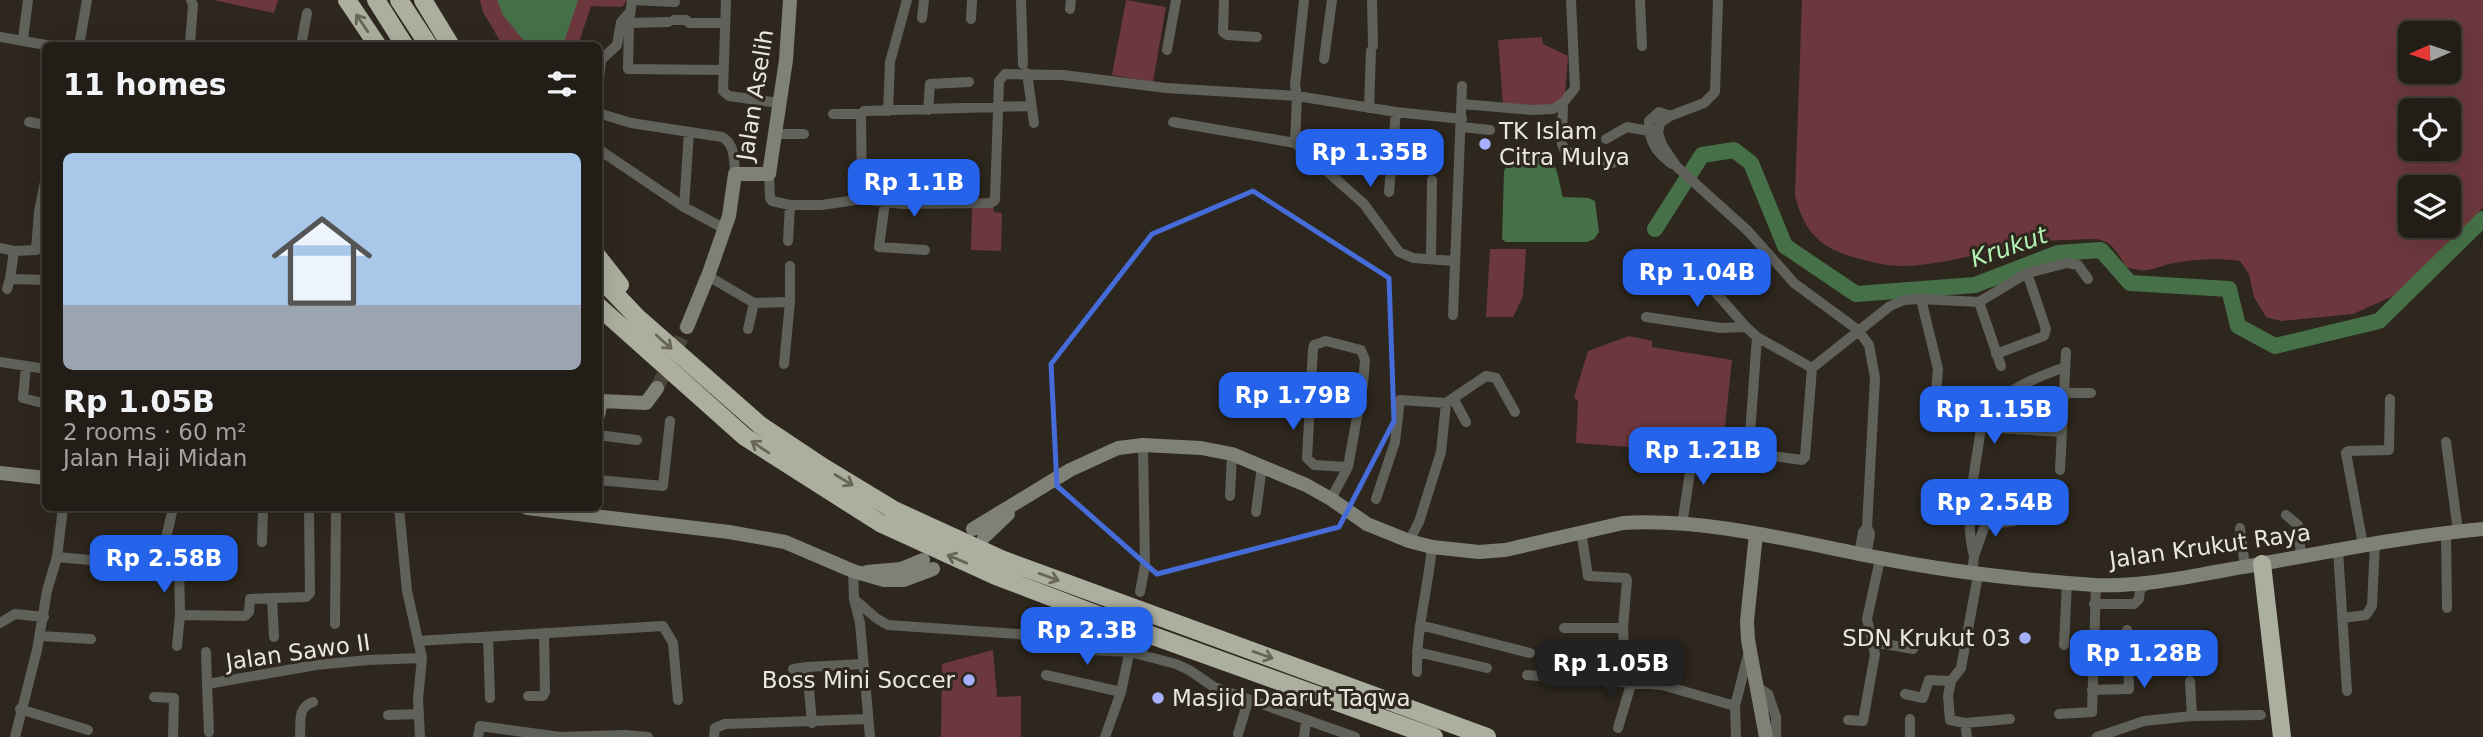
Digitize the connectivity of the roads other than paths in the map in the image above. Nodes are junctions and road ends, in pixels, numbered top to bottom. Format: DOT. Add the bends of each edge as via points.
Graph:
graph roads {
  1 [pos="28,0"];
  2 [pos="87,0"];
  3 [pos="191,0"];
  4 [pos="347,0"];
  5 [pos="376,0"];
  6 [pos="399,0"];
  7 [pos="423,0"];
  8 [pos="632,0"];
  9 [pos="726,0"];
  10 [pos="790,0"];
  11 [pos="908,0"];
  12 [pos="923,0"];
  13 [pos="972,0"];
  14 [pos="1021,0"];
  15 [pos="1176,0"];
  16 [pos="1224,0"];
  17 [pos="1304,0"];
  18 [pos="1332,0"];
  19 [pos="1372,0"];
  20 [pos="1571,0"];
  21 [pos="1640,0"];
  22 [pos="1718,0"];
  23 [pos="675,2"];
  24 [pos="307,13"];
  25 [pos="629,18"];
  26 [pos="922,18"];
  27 [pos="971,19"];
  28 [pos="725,23"];
  29 [pos="0,37"];
  30 [pos="1257,37"];
  31 [pos="23,39"];
  32 [pos="80,42"];
  33 [pos="190,42"];
  34 [pos="303,42"];
  35 [pos="375,42"];
  36 [pos="402,42"];
  37 [pos="426,42"];
  38 [pos="449,42"];
  39 [pos="42,44"];
  40 [pos="1642,46"];
  41 [pos="1167,50"];
  42 [pos="602,59"];
  43 [pos="1324,59"];
  44 [pos="723,69"];
  45 [pos="1025,70"];
  46 [pos="969,82"];
  47 [pos="1462,86"];
  48 [pos="1297,96"];
  49 [pos="779,103"];
  50 [pos="1563,103"];
  51 [pos="1462,104"];
  52 [pos="997,106"];
  53 [pos="1030,106"];
  54 [pos="1369,108"];
  55 [pos="928,110"];
  56 [pos="888,111"];
  57 [pos="1396,112"];
  58 [pos="602,114"];
  59 [pos="833,114"];
  60 [pos="861,114"];
  61 [pos="1670,116"];
  62 [pos="29,121"];
  63 [pos="1173,122"];
  64 [pos="1462,123"];
  65 [pos="42,124"];
  66 [pos="1034,124"];
  67 [pos="1490,130"];
  68 [pos="1649,131"];
  69 [pos="689,132"];
  70 [pos="775,134"];
  71 [pos="804,134"];
  72 [pos="1606,139"];
  73 [pos="1295,143"];
  74 [pos="602,152"];
  75 [pos="1613,163"];
  76 [pos="1677,167"];
  77 [pos="735,174"];
  78 [pos="769,174"];
  79 [pos="1432,180"];
  80 [pos="1389,192"];
  81 [pos="862,199"];
  82 [pos="885,202"];
  83 [pos="790,205"];
  84 [pos="684,207"];
  85 [pos="42,213"];
  86 [pos="725,229"];
  87 [pos="788,241"];
  88 [pos="0,248"];
  89 [pos="925,250"];
  90 [pos="14,251"];
  91 [pos="1431,259"];
  92 [pos="1455,261"];
  93 [pos="602,262"];
  94 [pos="1670,264"];
  95 [pos="790,266"];
  96 [pos="2027,273"];
  97 [pos="707,277"];
  98 [pos="2088,279"];
  99 [pos="42,280"];
  100 [pos="602,280"];
  101 [pos="1921,299"];
  102 [pos="790,302"];
  103 [pos="1979,302"];
  104 [pos="754,303"];
  105 [pos="602,310"];
  106 [pos="1453,315"];
  107 [pos="637,317"];
  108 [pos="1646,317"];
  109 [pos="687,327"];
  110 [pos="1746,327"];
  111 [pos="748,329"];
  112 [pos="1858,330"];
  113 [pos="1757,337"];
  114 [pos="2066,352"];
  115 [pos="1996,354"];
  116 [pos="0,362"];
  117 [pos="784,363"];
  118 [pos="26,366"];
  119 [pos="2001,366"];
  120 [pos="2065,367"];
  121 [pos="42,368"];
  122 [pos="1812,368"];
  123 [pos="657,388"];
  124 [pos="2064,393"];
  125 [pos="2091,393"];
  126 [pos="2390,399"];
  127 [pos="1450,400"];
  128 [pos="42,403"];
  129 [pos="602,405"];
  130 [pos="1514,412"];
  131 [pos="1934,416"];
  132 [pos="670,421"];
  133 [pos="1466,422"];
  134 [pos="1981,427"];
  135 [pos="2062,432"];
  136 [pos="602,436"];
  137 [pos="637,440"];
  138 [pos="2446,442"];
  139 [pos="1143,445"];
  140 [pos="1232,454"];
  141 [pos="1692,459"];
  142 [pos="1262,466"];
  143 [pos="1348,467"];
  144 [pos="2060,470"];
  145 [pos="0,473"];
  146 [pos="42,478"];
  147 [pos="602,480"];
  148 [pos="1230,496"];
  149 [pos="1331,499"];
  150 [pos="1376,499"];
  151 [pos="63,511"];
  152 [pos="172,511"];
  153 [pos="263,511"];
  154 [pos="309,511"];
  155 [pos="336,511"];
  156 [pos="399,511"];
  157 [pos="587,511"];
  158 [pos="1256,512"];
  159 [pos="2286,515"];
  160 [pos="2015,521"];
  161 [pos="1682,525"];
  162 [pos="2240,528"];
  163 [pos="2483,529"];
  164 [pos="1581,531"];
  165 [pos="2452,532"];
  166 [pos="979,533"];
  167 [pos="1756,534"];
  168 [pos="2483,537"];
  169 [pos="1409,541"];
  170 [pos="262,542"];
  171 [pos="2367,542"];
  172 [pos="1432,547"];
  173 [pos="2338,550"];
  174 [pos="1868,556"];
  175 [pos="1974,556"];
  176 [pos="2301,556"];
  177 [pos="57,557"];
  178 [pos="101,561"];
  179 [pos="179,564"];
  180 [pos="2251,564"];
  181 [pos="928,565"];
  182 [pos="226,566"];
  183 [pos="858,572"];
  184 [pos="1975,575"];
  185 [pos="2067,582"];
  186 [pos="2148,583"];
  187 [pos="2096,585"];
  188 [pos="1140,592"];
  189 [pos="272,598"];
  190 [pos="854,599"];
  191 [pos="2094,604"];
  192 [pos="2447,608"];
  193 [pos="180,615"];
  194 [pos="44,617"];
  195 [pos="2342,618"];
  196 [pos="0,623"];
  197 [pos="335,624"];
  198 [pos="1420,625"];
  199 [pos="1564,628"];
  200 [pos="1623,628"];
  201 [pos="2127,630"];
  202 [pos="544,633"];
  203 [pos="40,636"];
  204 [pos="274,637"];
  205 [pos="488,637"];
  206 [pos="91,639"];
  207 [pos="1132,640"];
  208 [pos="418,641"];
  209 [pos="1874,642"];
  210 [pos="2064,645"];
  211 [pos="177,646"];
  212 [pos="1913,649"];
  213 [pos="1750,651"];
  214 [pos="206,652"];
  215 [pos="1130,652"];
  216 [pos="1417,652"];
  217 [pos="1530,653"];
  218 [pos="422,658"];
  219 [pos="863,664"];
  220 [pos="807,667"];
  221 [pos="1487,668"];
  222 [pos="793,669"];
  223 [pos="1417,672"];
  224 [pos="1046,675"];
  225 [pos="1527,675"];
  226 [pos="1629,681"];
  227 [pos="1951,681"];
  228 [pos="2190,681"];
  229 [pos="207,684"];
  230 [pos="1757,687"];
  231 [pos="2092,690"];
  232 [pos="2347,691"];
  233 [pos="1121,692"];
  234 [pos="1905,694"];
  235 [pos="528,696"];
  236 [pos="154,697"];
  237 [pos="491,698"];
  238 [pos="678,700"];
  239 [pos="1248,701"];
  240 [pos="313,702"];
  241 [pos="1347,705"];
  242 [pos="1735,706"];
  243 [pos="20,709"];
  244 [pos="419,713"];
  245 [pos="388,715"];
  246 [pos="2059,715"];
  247 [pos="2261,715"];
  248 [pos="2192,716"];
  249 [pos="868,719"];
  250 [pos="1910,719"];
  251 [pos="2010,719"];
  252 [pos="1848,720"];
  253 [pos="782,723"];
  254 [pos="812,723"];
  255 [pos="1311,723"];
  256 [pos="1965,723"];
  257 [pos="1618,728"];
  258 [pos="88,730"];
  259 [pos="209,732"];
  260 [pos="1238,734"];
  261 [pos="15,737"];
  262 [pos="173,737"];
  263 [pos="300,737"];
  264 [pos="420,737"];
  265 [pos="478,737"];
  266 [pos="648,737"];
  267 [pos="714,737"];
  268 [pos="782,737"];
  269 [pos="870,737"];
  270 [pos="1105,737"];
  271 [pos="1304,737"];
  272 [pos="1313,737"];
  273 [pos="1356,737"];
  274 [pos="1407,737"];
  275 [pos="1434,737"];
  276 [pos="1487,737"];
  277 [pos="1736,737"];
  278 [pos="1766,737"];
  279 [pos="1776,737"];
  280 [pos="1910,737"];
  281 [pos="1967,737"];
  282 [pos="2097,737"];
  283 [pos="2272,737"];
  284 [pos="2282,737"];
  1 -- 31 [label="street"];
  2 -- 32 [label="street"];
  3 -- 33 [label="street"];
  35 -- 4 [label="highway, one-way"];
  5 -- 36 [label="highway"];
  6 -- 37 [label="highway"];
  7 -- 38 [label="highway"];
  8 -- 23 [label="street"];
  8 -- 25 [label="street"];
  9 -- 28 [label="street"];
  10 -- 49 [label="street, Jalan Aselih"];
  11 -- 56 [label="street" via="890,62"];
  12 -- 26 [label="street"];
  13 -- 27 [label="street"];
  14 -- 45 [label="street"];
  15 -- 41 [label="street"];
  16 -- 30 [label="street" via="1223,32"];
  17 -- 48 [label="street"];
  18 -- 43 [label="street"];
  19 -- 54 [label="street"];
  20 -- 50 [label="street" via="1575,88"];
  21 -- 40 [label="street"];
  22 -- 61 [label="street" via="1716,92 1704,103"];
  24 -- 34 [label="street"];
  25 -- 28 [label="street"];
  25 -- 42 [label="street" via="621,22 617,45"];
  25 -- 44 [label="street" via="628,69"];
  28 -- 44 [label="street"];
  29 -- 31 [label="street"];
  31 -- 39 [label="street"];
  44 -- 49 [label="street" via="722,88 729,96"];
  45 -- 48 [label="street" via="1167,88"];
  45 -- 52 [label="street" via="1005,74 999,81"];
  45 -- 53 [label="street"];
  46 -- 55 [label="street" via="930,84"];
  47 -- 51 [label="street"];
  48 -- 54 [label="street"];
  48 -- 73 [label="street"];
  49 -- 70 [label="street, Jalan Aselih"];
  50 -- 51 [label="street" via="1553,109 1532,110"];
  50 -- 75 [label="street" via="1565,151"];
  51 -- 64 [label="street"];
  52 -- 53 [label="street"];
  52 -- 55 [label="street"];
  52 -- 82 [label="street" via="994,201"];
  53 -- 66 [label="street"];
  54 -- 57 [label="street"];
  55 -- 56 [label="street"];
  56 -- 60 [label="street"];
  57 -- 64 [label="street"];
  57 -- 80 [label="street"];
  58 -- 69 [label="street"];
  59 -- 60 [label="street"];
  60 -- 81 [label="street"];
  61 -- 68 [label="street" via="1659,112 1649,121"];
  61 -- 76 [label="street" via="1660,124 1658,133"];
  62 -- 65 [label="street"];
  63 -- 73 [label="street"];
  64 -- 67 [label="street"];
  64 -- 92 [label="street"];
  68 -- 72 [label="street" via="1627,127"];
  68 -- 76 [label="street" via="1660,156"];
  69 -- 77 [label="street" via="728,140"];
  69 -- 84 [label="street"];
  70 -- 71 [label="street"];
  70 -- 78 [label="street, Jalan Aselih"];
  73 -- 91 [label="street" via="1364,204 1399,252"];
  74 -- 84 [label="street"];
  76 -- 112 [label="street" via="1748,231 1794,283"];
  77 -- 78 [label="street, Jalan Aselih"];
  77 -- 86 [label="street, Jalan Aselih"];
  78 -- 83 [label="street" via="772,201"];
  79 -- 91 [label="street"];
  81 -- 82 [label="street"];
  81 -- 83 [label="street"];
  82 -- 89 [label="street" via="879,247"];
  83 -- 87 [label="street"];
  84 -- 86 [label="street"];
  85 -- 90 [label="street" via="36,250"];
  86 -- 97 [label="street, Jalan Aselih"];
  88 -- 90 [label="street"];
  90 -- 99 [label="street" via="8,284"];
  91 -- 92 [label="street"];
  92 -- 106 [label="street"];
  93 -- 107 [label="highway"];
  94 -- 110 [label="street" via="1696,270"];
  95 -- 102 [label="street"];
  96 -- 98 [label="street" via="2074,263"];
  96 -- 103 [label="street"];
  96 -- 115 [label="street" via="2046,329 2044,336"];
  97 -- 104 [label="street"];
  97 -- 109 [label="street, Jalan Aselih"];
  100 -- 107 [label="highway"];
  101 -- 103 [label="street"];
  101 -- 112 [label="street" via="1897,302"];
  101 -- 131 [label="street" via="1938,369"];
  102 -- 104 [label="street"];
  102 -- 117 [label="street"];
  103 -- 115 [label="street"];
  104 -- 111 [label="street"];
  241 -- 105 [label="highway, one-way" via="996,576 880,523 746,437"];
  107 -- 276 [label="highway, one-way" via="760,425 894,510 1026,568"];
  108 -- 110 [label="street"];
  110 -- 113 [label="street"];
  112 -- 122 [label="street"];
  112 -- 174 [label="street" via="1869,345 1875,378"];
  113 -- 122 [label="street"];
  113 -- 122 [label="street" via="1749,448 1758,454 1805,457"];
  114 -- 120 [label="street"];
  115 -- 119 [label="street"];
  116 -- 118 [label="street"];
  118 -- 121 [label="street"];
  118 -- 128 [label="street" via="23,398"];
  120 -- 124 [label="street"];
  120 -- 134 [label="street" via="2006,395 1987,413"];
  123 -- 129 [label="street" via="646,403"];
  124 -- 125 [label="street"];
  124 -- 135 [label="street"];
  126 -- 171 [label="street" via="2389,450 2346,453 2358,522"];
  127 -- 130 [label="street" via="1486,376 1496,379"];
  127 -- 133 [label="street"];
  127 -- 150 [label="street" via="1400,400 1395,442"];
  127 -- 169 [label="street" via="1441,452"];
  132 -- 147 [label="street" via="663,486"];
  134 -- 135 [label="street"];
  134 -- 175 [label="street" via="1969,537"];
  135 -- 144 [label="street"];
  136 -- 137 [label="street"];
  138 -- 165 [label="street"];
  139 -- 140 [label="street, Jalan Krukut Raya" via="1201,447"];
  139 -- 166 [label="street, Jalan Krukut Raya" via="1118,449 1052,479"];
  139 -- 188 [label="street" via="1145,565"];
  140 -- 142 [label="street, Jalan Krukut Raya"];
  140 -- 148 [label="street"];
  141 -- 161 [label="street"];
  142 -- 149 [label="street, Jalan Krukut Raya"];
  142 -- 158 [label="street"];
  143 -- 143 [label="street" via="1365,360 1361,350 1326,341 1313,349 1307,458 1314,465"];
  143 -- 149 [label="street"];
  145 -- 146 [label="street"];
  149 -- 169 [label="street, Jalan Krukut Raya" via="1367,524"];
  151 -- 177 [label="street"];
  152 -- 179 [label="street" via="166,538"];
  153 -- 170 [label="street"];
  154 -- 189 [label="street" via="310,593"];
  155 -- 197 [label="street"];
  156 -- 208 [label="street" via="407,592"];
  157 -- 183 [label="street" via="785,542"];
  159 -- 176 [label="street" via="2298,525"];
  160 -- 175 [label="street" via="1985,525"];
  161 -- 164 [label="street, Jalan Krukut Raya" via="1623,523"];
  161 -- 167 [label="street, Jalan Krukut Raya"];
  162 -- 180 [label="street"];
  163 -- 165 [label="street, Jalan Krukut Raya"];
  163 -- 168 [label="street"];
  164 -- 172 [label="street, Jalan Krukut Raya" via="1504,550"];
  164 -- 200 [label="street" via="1588,576 1627,580"];
  165 -- 171 [label="street, Jalan Krukut Raya"];
  165 -- 192 [label="street"];
  167 -- 174 [label="street, Jalan Krukut Raya"];
  167 -- 213 [label="street" via="1747,621"];
  169 -- 172 [label="street, Jalan Krukut Raya"];
  171 -- 173 [label="street, Jalan Krukut Raya"];
  171 -- 195 [label="street" via="2372,606 2366,615"];
  172 -- 198 [label="street"];
  173 -- 176 [label="street, Jalan Krukut Raya"];
  173 -- 195 [label="street"];
  174 -- 184 [label="street, Jalan Krukut Raya"];
  174 -- 209 [label="street" via="1867,625"];
  175 -- 184 [label="street"];
  176 -- 180 [label="street, Jalan Krukut Raya"];
  177 -- 178 [label="street"];
  177 -- 194 [label="street"];
  179 -- 182 [label="street"];
  179 -- 193 [label="street"];
  180 -- 186 [label="street, Jalan Krukut Raya"];
  180 -- 283 [label="highway"];
  180 -- 284 [label="highway"];
  181 -- 183 [label="street"];
  183 -- 190 [label="street"];
  184 -- 185 [label="street, Jalan Krukut Raya"];
  184 -- 227 [label="street" via="1961,668"];
  185 -- 187 [label="street, Jalan Krukut Raya"];
  185 -- 210 [label="street"];
  186 -- 187 [label="street, Jalan Krukut Raya"];
  186 -- 191 [label="street" via="2134,604"];
  187 -- 191 [label="street"];
  189 -- 193 [label="street" via="250,599 246,615"];
  189 -- 204 [label="street"];
  190 -- 215 [label="street" via="888,625 1018,634 1088,650"];
  190 -- 219 [label="street"];
  191 -- 231 [label="street"];
  193 -- 211 [label="street"];
  194 -- 196 [label="street" via="15,614"];
  194 -- 203 [label="street"];
  195 -- 232 [label="street"];
  198 -- 216 [label="street"];
  198 -- 217 [label="street"];
  199 -- 200 [label="street"];
  200 -- 226 [label="street"];
  201 -- 231 [label="street" via="2128,689"];
  202 -- 205 [label="street"];
  202 -- 235 [label="street" via="545,692"];
  202 -- 238 [label="street" via="663,626 673,643"];
  203 -- 206 [label="street"];
  203 -- 243 [label="street"];
  205 -- 208 [label="street"];
  205 -- 237 [label="street"];
  207 -- 215 [label="street"];
  208 -- 218 [label="street"];
  209 -- 212 [label="street"];
  209 -- 252 [label="street" via="1863,721"];
  213 -- 230 [label="street"];
  213 -- 242 [label="street"];
  214 -- 229 [label="street"];
  215 -- 233 [label="street"];
  215 -- 239 [label="street" via="1176,664"];
  216 -- 221 [label="street"];
  216 -- 223 [label="street"];
  218 -- 229 [label="street, Jalan Sawo II" via="316,665"];
  218 -- 244 [label="street"];
  219 -- 220 [label="street"];
  219 -- 249 [label="street"];
  220 -- 222 [label="street"];
  220 -- 254 [label="street"];
  224 -- 233 [label="street"];
  225 -- 226 [label="street"];
  226 -- 242 [label="street" via="1662,685"];
  226 -- 257 [label="street"];
  227 -- 234 [label="street" via="1929,680 1923,698"];
  227 -- 256 [label="street" via="1950,720"];
  228 -- 248 [label="street"];
  229 -- 259 [label="street, Jalan Sawo II"];
  230 -- 278 [label="street"];
  230 -- 279 [label="street" via="1768,694 1776,717"];
  231 -- 246 [label="street" via="2092,712"];
  233 -- 270 [label="street"];
  236 -- 262 [label="street" via="174,698"];
  239 -- 255 [label="street"];
  239 -- 260 [label="street"];
  240 -- 263 [label="street" via="301,712"];
  241 -- 274 [label="highway"];
  241 -- 275 [label="highway"];
  242 -- 277 [label="street"];
  243 -- 258 [label="street"];
  243 -- 261 [label="street"];
  244 -- 245 [label="street"];
  244 -- 264 [label="street"];
  247 -- 248 [label="street"];
  248 -- 282 [label="street" via="2144,721"];
  249 -- 254 [label="street"];
  249 -- 269 [label="street"];
  250 -- 280 [label="street"];
  251 -- 256 [label="street"];
  253 -- 254 [label="street"];
  253 -- 267 [label="street" via="721,725 715,728"];
  253 -- 268 [label="street"];
  255 -- 271 [label="street"];
  255 -- 272 [label="street"];
  255 -- 273 [label="street"];
  256 -- 281 [label="street"];
  265 -- 266 [label="street" via="480,726 561,737"];
}
